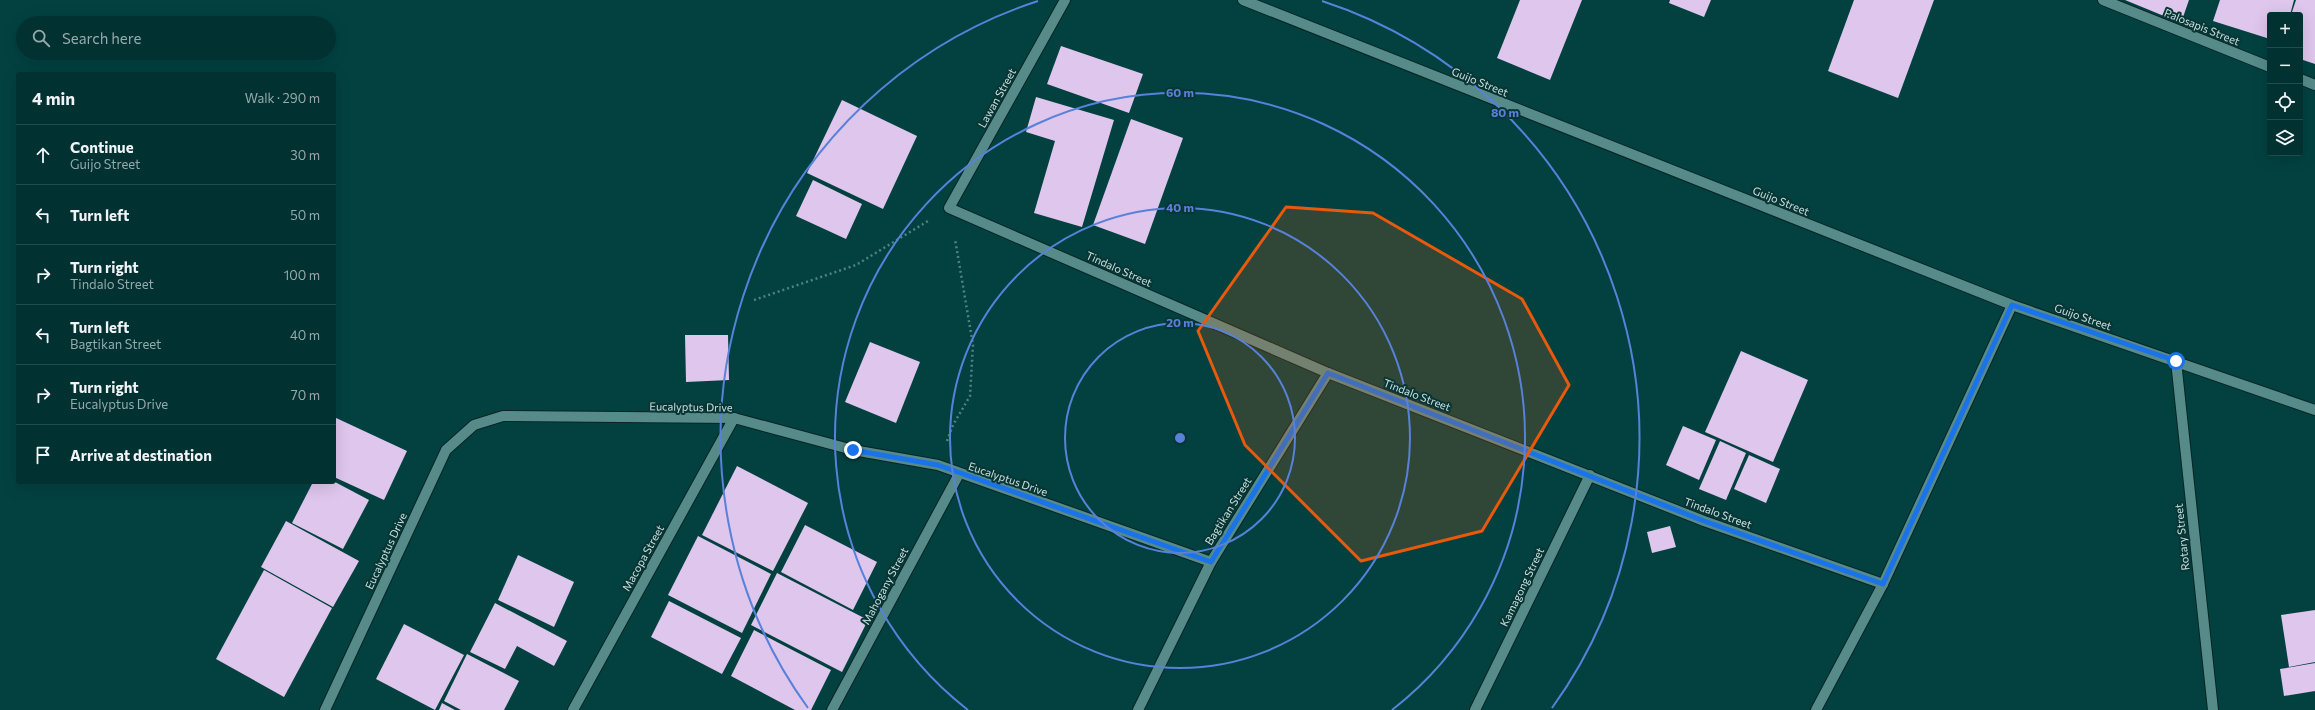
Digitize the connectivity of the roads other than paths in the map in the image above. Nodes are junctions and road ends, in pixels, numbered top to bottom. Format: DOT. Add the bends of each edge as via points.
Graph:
graph roads {
  1 [pos="1065,0"];
  2 [pos="1243,0"];
  3 [pos="2103,0"];
  4 [pos="2267,66"];
  5 [pos="2303,80"];
  6 [pos="2315,85"];
  7 [pos="949,208"];
  8 [pos="2012,305"];
  9 [pos="2176,361"];
  10 [pos="1328,373"];
  11 [pos="2315,410"];
  12 [pos="734,418"];
  13 [pos="959,474"];
  14 [pos="1590,475"];
  15 [pos="1211,562"];
  16 [pos="1883,584"];
  17 [pos="325,710"];
  18 [pos="573,710"];
  19 [pos="832,710"];
  20 [pos="1138,710"];
  21 [pos="1475,710"];
  22 [pos="1816,710"];
  23 [pos="2213,710"];
  1 -- 7 [label="street, Lawan Street"];
  2 -- 8 [label="street, Guijo Street"];
  3 -- 4 [label="street, Palosapis Street"];
  5 -- 6 [label="street"];
  7 -- 10 [label="street, Tindalo Street"];
  8 -- 9 [label="street, Guijo Street"];
  8 -- 16 [label="street"];
  9 -- 11 [label="street, Guijo Street"];
  9 -- 23 [label="street, Rotary Street"];
  10 -- 14 [label="street, Tindalo Street"];
  10 -- 15 [label="street, Bagtikan Street"];
  12 -- 13 [label="street, Eucalyptus Drive" via="853,450 938,465"];
  12 -- 17 [label="street, Eucalyptus Drive" via="502,416 474,425 446,450"];
  12 -- 18 [label="street, Macopa Street"];
  13 -- 15 [label="street, Eucalyptus Drive"];
  13 -- 19 [label="street, Mahogany Street"];
  14 -- 16 [label="street, Tindalo Street" via="1704,521"];
  14 -- 21 [label="street, Kamagong Street"];
  15 -- 20 [label="street, Bagtikan Street"];
  16 -- 22 [label="street"];
}
